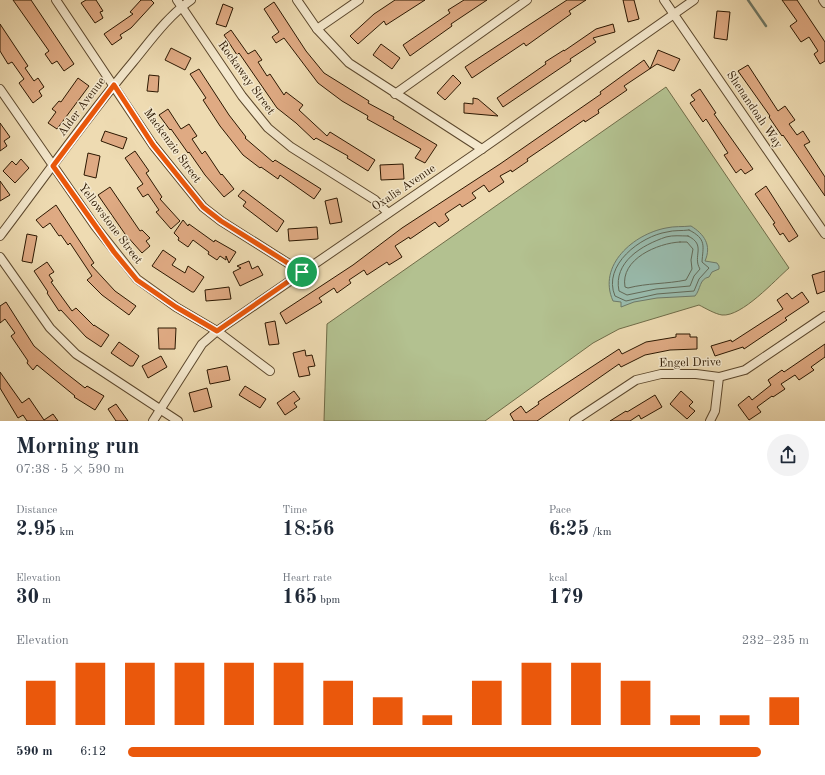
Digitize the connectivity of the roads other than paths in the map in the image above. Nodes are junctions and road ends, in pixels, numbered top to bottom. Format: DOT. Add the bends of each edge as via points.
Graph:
graph roads {
  1 [pos="56,0"];
  2 [pos="191,0"];
  3 [pos="297,0"];
  4 [pos="359,0"];
  5 [pos="527,0"];
  6 [pos="664,0"];
  7 [pos="694,0"];
  8 [pos="823,0"];
  9 [pos="179,3"];
  10 [pos="825,3"];
  11 [pos="674,14"];
  12 [pos="317,29"];
  13 [pos="114,85"];
  14 [pos="0,89"];
  15 [pos="395,94"];
  16 [pos="482,150"];
  17 [pos="53,166"];
  18 [pos="388,213"];
  19 [pos="825,234"];
  20 [pos="0,236"];
  21 [pos="0,257"];
  22 [pos="302,272"];
  23 [pos="825,316"];
  24 [pos="217,331"];
  25 [pos="270,371"];
  26 [pos="719,377"];
  27 [pos="161,409"];
  28 [pos="153,421"];
  29 [pos="178,421"];
  30 [pos="574,421"];
  31 [pos="710,421"];
  1 -- 13 [label="street, Mackenzie Street"];
  2 -- 9 [label="street, Alder Avenue"];
  3 -- 12 [label="street"];
  4 -- 12 [label="street"];
  5 -- 15 [label="street"];
  6 -- 11 [label="street, Shenandoah Way"];
  7 -- 11 [label="street, Oxalis Avenue"];
  8 -- 10 [label="street"];
  9 -- 13 [label="street, Alder Avenue"];
  9 -- 18 [label="street, Rockaway Street" via="242,96 268,128 291,147 376,200"];
  11 -- 16 [label="street, Oxalis Avenue"];
  11 -- 19 [label="street, Shenandoah Way"];
  12 -- 15 [label="street" via="349,63"];
  13 -- 17 [label="street, Alder Avenue"];
  13 -- 22 [label="street, Mackenzie Street" via="153,145 203,207"];
  14 -- 17 [label="street, Yellowstone Street"];
  15 -- 16 [label="street"];
  16 -- 18 [label="street, Oxalis Avenue"];
  17 -- 20 [label="street, Alder Avenue"];
  17 -- 24 [label="street, Yellowstone Street" via="110,247 137,280"];
  18 -- 22 [label="street, Oxalis Avenue"];
  21 -- 27 [label="street" via="50,328 76,354"];
  22 -- 24 [label="street, Oxalis Avenue"];
  23 -- 26 [label="street, Engel Drive" via="745,370"];
  24 -- 25 [label="street, Yellowstone Street"];
  24 -- 27 [label="street, Oxalis Avenue" via="202,344"];
  26 -- 30 [label="street, Engel Drive" via="661,374 636,380"];
  26 -- 31 [label="street" via="715,411"];
  27 -- 28 [label="street, Oxalis Avenue"];
  27 -- 29 [label="street"];
}
